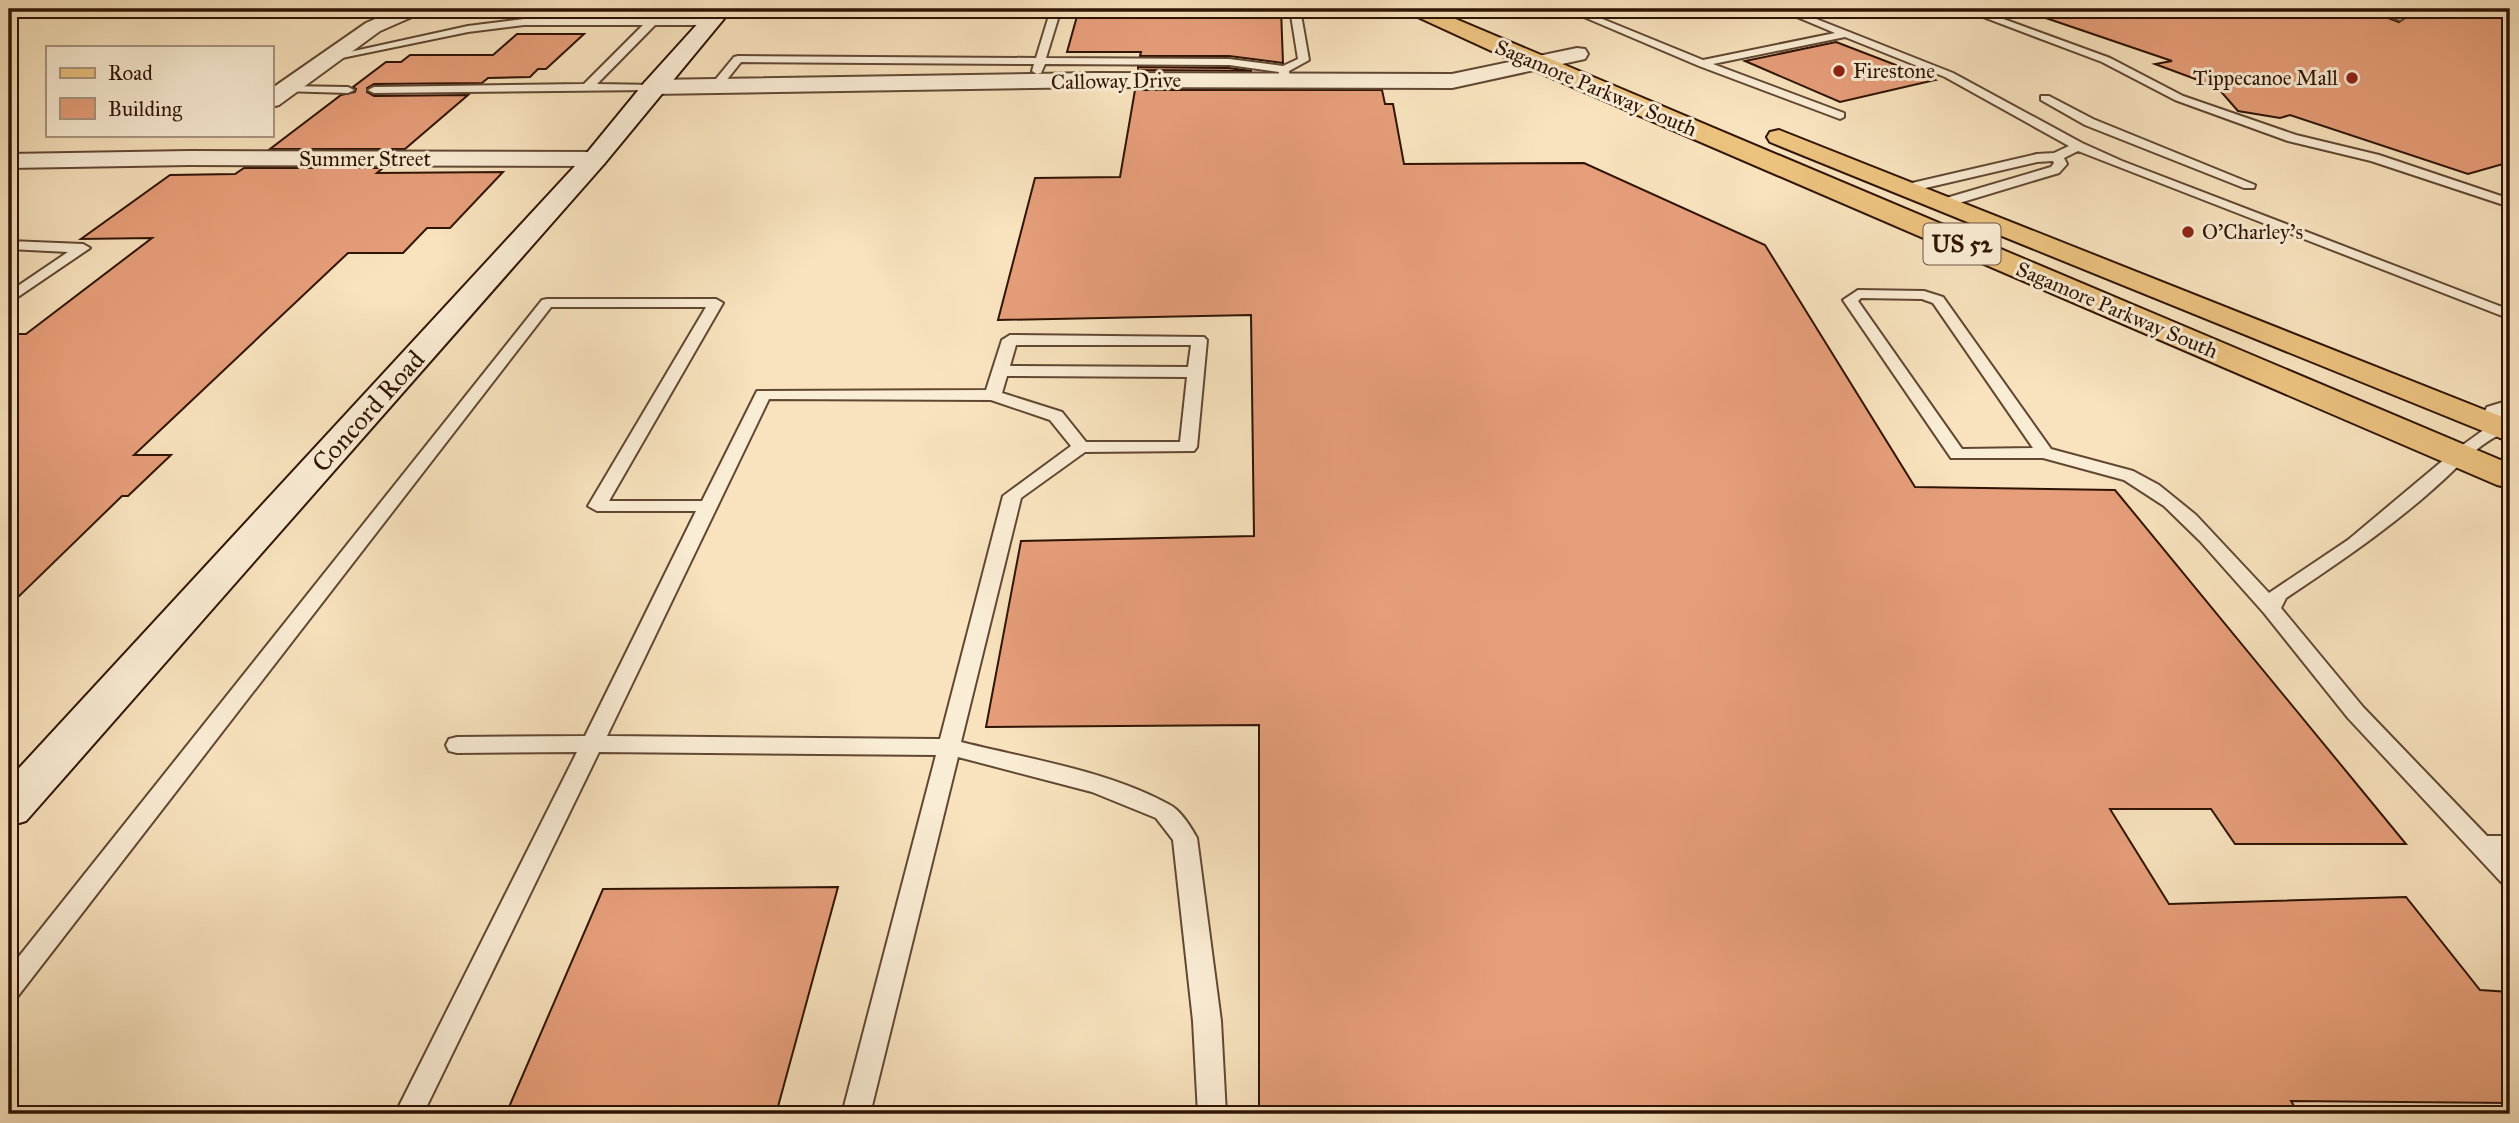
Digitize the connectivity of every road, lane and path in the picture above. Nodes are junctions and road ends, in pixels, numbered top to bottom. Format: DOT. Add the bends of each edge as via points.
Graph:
graph roads {
  1 [pos="414,9"];
  2 [pos="1056,9"];
  3 [pos="1295,9"];
  4 [pos="1416,9"];
  5 [pos="1477,9"];
  6 [pos="1570,9"];
  7 [pos="1783,9"];
  8 [pos="1967,9"];
  9 [pos="2373,9"];
  10 [pos="716,15"];
  11 [pos="2400,17"];
  12 [pos="652,22"];
  13 [pos="1847,34"];
  14 [pos="1577,54"];
  15 [pos="332,57"];
  16 [pos="1702,63"];
  17 [pos="1539,64"];
  18 [pos="1037,71"];
  19 [pos="1284,75"];
  20 [pos="653,87"];
  21 [pos="587,88"];
  22 [pos="348,90"];
  23 [pos="374,90"];
  24 [pos="279,95"];
  25 [pos="2045,98"];
  26 [pos="1840,115"];
  27 [pos="1730,117"];
  28 [pos="1755,128"];
  29 [pos="221,136"];
  30 [pos="2078,146"];
  31 [pos="2057,157"];
  32 [pos="189,159"];
  33 [pos="596,159"];
  34 [pos="9,161"];
  35 [pos="1904,189"];
  36 [pos="2210,199"];
  37 [pos="2510,203"];
  38 [pos="1941,204"];
  39 [pos="9,245"];
  40 [pos="9,299"];
  41 [pos="2510,315"];
  42 [pos="1002,371"];
  43 [pos="1196,372"];
  44 [pos="993,395"];
  45 [pos="2507,423"];
  46 [pos="1081,447"];
  47 [pos="2045,453"];
  48 [pos="2459,456"];
  49 [pos="2510,477"];
  50 [pos="710,506"];
  51 [pos="2271,608"];
  52 [pos="592,744"];
  53 [pos="457,745"];
  54 [pos="950,747"];
  55 [pos="9,809"];
  56 [pos="2482,845"];
  57 [pos="2510,845"];
  58 [pos="2510,875"];
  59 [pos="9,988"];
  60 [pos="409,1114"];
  61 [pos="856,1114"];
  62 [pos="1212,1114"];
  1 -- 15 [label="street" via="373,27"];
  2 -- 18 [label="lane"];
  3 -- 19 [label="lane" via="1304,60"];
  4 -- 17 [label="main road, Sagamore Parkway South / US 52"];
  5 -- 14 [label="main road, Sagamore Parkway South"];
  6 -- 16 [label="lane"];
  7 -- 13 [label="lane"];
  8 -- 37 [label="lane" via="2106,60 2179,98"];
  9 -- 11 [label="lane"];
  10 -- 12 [label="lane"];
  10 -- 20 [label="street, Concord Road"];
  12 -- 15 [label="lane" via="524,22"];
  12 -- 21 [label="lane"];
  13 -- 16 [label="lane"];
  13 -- 30 [label="lane" via="1969,84"];
  14 -- 17 [label="street, Calloway Drive"];
  14 -- 27 [label="main road, Sagamore Parkway South"];
  15 -- 24 [label="street"];
  16 -- 26 [label="lane"];
  17 -- 19 [label="street, Calloway Drive" via="1452,81"];
  17 -- 48 [label="main road, Sagamore Parkway South / US 52"];
  18 -- 19 [label="street, Calloway Drive"];
  18 -- 20 [label="street, Calloway Drive"];
  20 -- 21 [label="lane"];
  20 -- 33 [label="street, Concord Road"];
  21 -- 23 [label="lane"];
  22 -- 24 [label="lane"];
  25 -- 36 [label="lane" via="2089,122 2249,185"];
  28 -- 35 [label="main road, Sagamore Parkway South / US 52"];
  29 -- 32 [label="street"];
  30 -- 31 [label="lane"];
  30 -- 36 [label="lane"];
  31 -- 35 [label="lane"];
  31 -- 38 [label="lane" via="2062,164 2056,170"];
  32 -- 33 [label="street, Summer Street"];
  32 -- 34 [label="street, Summer Street"];
  33 -- 55 [label="street, Concord Road"];
  35 -- 38 [label="main road, Sagamore Parkway South / US 52"];
  36 -- 41 [label="lane"];
  38 -- 45 [label="main road, Sagamore Parkway South / US 52"];
  39 -- 40 [label="lane" via="83,248"];
  42 -- 43 [label="lane"];
  42 -- 43 [label="lane" via="1010,340 1199,340"];
  42 -- 44 [label="lane"];
  43 -- 46 [label="lane" via="1188,447"];
  44 -- 46 [label="lane" via="1056,416"];
  44 -- 50 [label="lane" via="762,394"];
  45 -- 48 [label="lane"];
  46 -- 54 [label="lane" via="1012,496"];
  47 -- 47 [label="lane" via="1938,300 1924,295 1858,294 1850,300 1957,454"];
  47 -- 51 [label="lane" via="2133,477 2150,488 2183,515"];
  48 -- 49 [label="main road, Sagamore Parkway South / US 52"];
  48 -- 51 [label="lane" via="2355,544 2278,594"];
  50 -- 52 [label="lane"];
  50 -- 59 [label="lane" via="597,506 716,303 547,303"];
  51 -- 56 [label="lane" via="2359,715"];
  52 -- 53 [label="lane"];
  52 -- 54 [label="lane"];
  52 -- 60 [label="lane"];
  54 -- 61 [label="lane"];
  54 -- 62 [label="lane" via="1098,785 1164,811 1185,838 1207,1021"];
  56 -- 57 [label="lane"];
  56 -- 58 [label="lane"];
}
